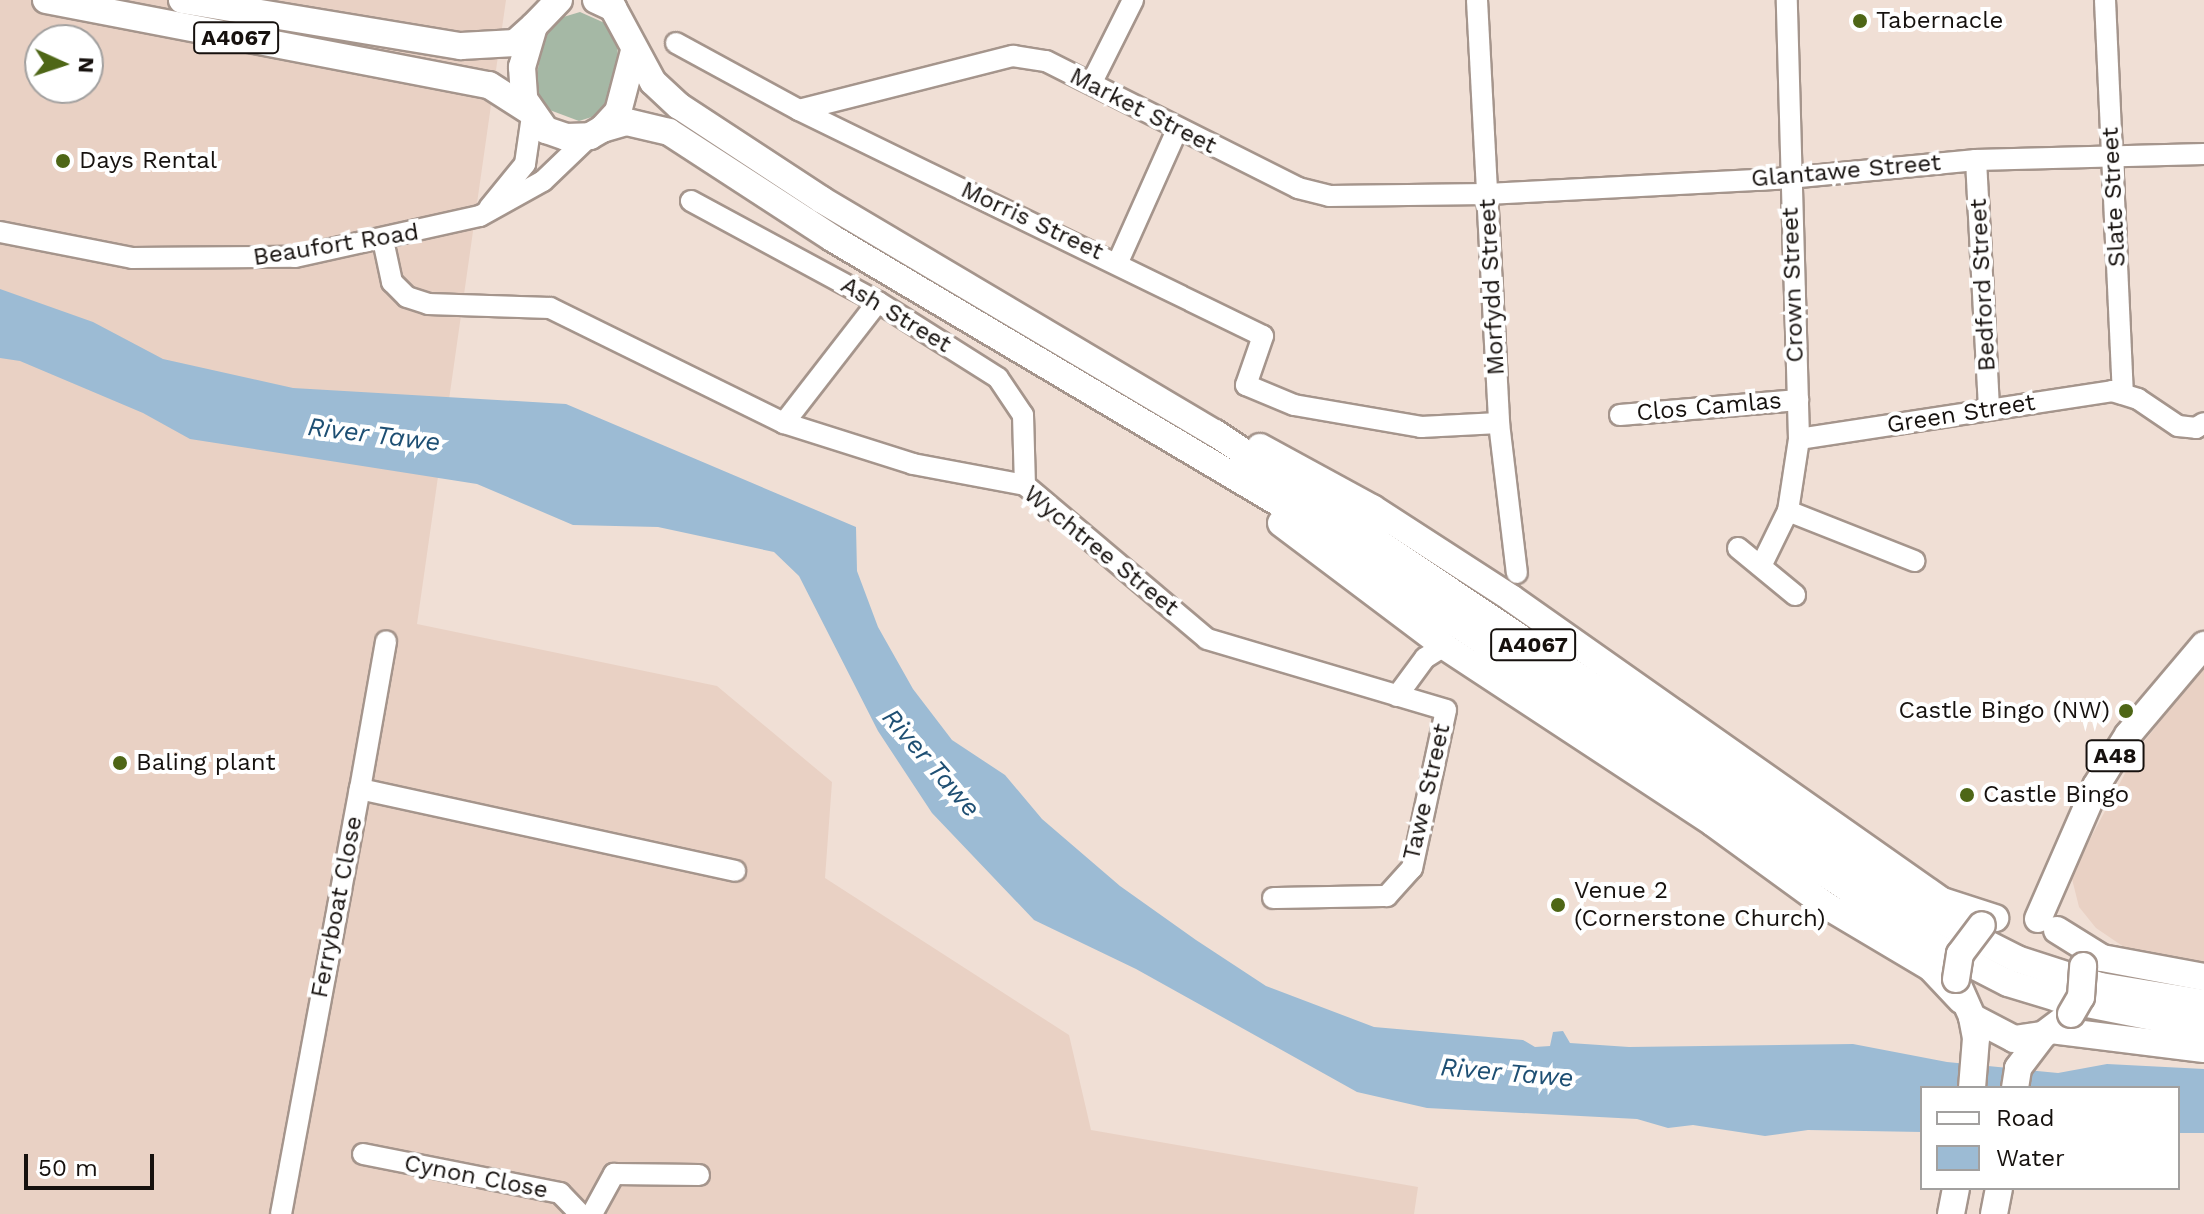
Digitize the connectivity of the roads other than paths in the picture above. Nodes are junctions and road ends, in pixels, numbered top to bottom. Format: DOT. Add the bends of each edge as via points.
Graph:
graph roads {
  1 [pos="46,0"];
  2 [pos="182,0"];
  3 [pos="1133,0"];
  4 [pos="1477,0"];
  5 [pos="1787,0"];
  6 [pos="2105,0"];
  7 [pos="552,1"];
  8 [pos="609,3"];
  9 [pos="534,26"];
  10 [pos="676,43"];
  11 [pos="634,51"];
  12 [pos="1092,82"];
  13 [pos="799,110"];
  14 [pos="530,113"];
  15 [pos="1177,130"];
  16 [pos="596,133"];
  17 [pos="2204,154"];
  18 [pos="2112,155"];
  19 [pos="1976,160"];
  20 [pos="1789,178"];
  21 [pos="1487,194"];
  22 [pos="691,201"];
  23 [pos="480,216"];
  24 [pos="0,232"];
  25 [pos="383,240"];
  26 [pos="1118,262"];
  27 [pos="878,302"];
  28 [pos="2123,394"];
  29 [pos="1798,400"];
  30 [pos="1989,410"];
  31 [pos="1620,415"];
  32 [pos="784,423"];
  33 [pos="1499,423"];
  34 [pos="2204,423"];
  35 [pos="1215,433"];
  36 [pos="1799,439"];
  37 [pos="1192,452"];
  38 [pos="1025,485"];
  39 [pos="1788,511"];
  40 [pos="1738,548"];
  41 [pos="1914,561"];
  42 [pos="1762,564"];
  43 [pos="1517,573"];
  44 [pos="1795,595"];
  45 [pos="386,641"];
  46 [pos="2204,645"];
  47 [pos="1444,646"];
  48 [pos="1397,696"];
  49 [pos="1446,710"];
  50 [pos="360,789"];
  51 [pos="735,871"];
  52 [pos="1273,898"];
  53 [pos="1989,922"];
  54 [pos="2048,924"];
  55 [pos="2204,977"];
  56 [pos="1963,999"];
  57 [pos="2204,1003"];
  58 [pos="2055,1027"];
  59 [pos="2204,1027"];
  60 [pos="2204,1049"];
  61 [pos="1974,1076"];
  62 [pos="2017,1078"];
  63 [pos="363,1154"];
  64 [pos="699,1175"];
  65 [pos="1956,1190"];
  66 [pos="1999,1190"];
  67 [pos="281,1214"];
  68 [pos="580,1214"];
  69 [pos="592,1214"];
  70 [pos="1951,1214"];
  71 [pos="1994,1214"];
  1 -- 14 [label="main road, A4067" via="489,85"];
  2 -- 9 [label="main road, A4067" via="461,46 515,43"];
  3 -- 12 [label="street"];
  4 -- 21 [label="street, Morfydd Street"];
  5 -- 20 [label="street, Crown Street"];
  6 -- 18 [label="street, Slate Street"];
  7 -- 9 [label="main road"];
  8 -- 11 [label="main road"];
  9 -- 14 [label="main road" via="521,86"];
  10 -- 13 [label="street, Morris Street"];
  11 -- 16 [label="main road" via="618,112"];
  11 -- 35 [label="main road, A4067" via="653,82 679,106 822,200"];
  12 -- 13 [label="street, Market Street" via="1046,61 1013,56"];
  12 -- 15 [label="street, Market Street"];
  13 -- 26 [label="street, Morris Street"];
  14 -- 16 [label="main road" via="558,134"];
  14 -- 23 [label="street" via="525,164"];
  15 -- 21 [label="street, Market Street" via="1298,188 1329,196"];
  15 -- 26 [label="street"];
  16 -- 23 [label="street, Beaufort Road" via="543,181"];
  16 -- 37 [label="main road, A4067" via="627,122 669,132 832,238"];
  17 -- 18 [label="street, Glantawe Street"];
  18 -- 19 [label="street, Glantawe Street"];
  18 -- 28 [label="street, Slate Street"];
  19 -- 20 [label="street, Glantawe Street"];
  19 -- 30 [label="street, Bedford Street"];
  20 -- 21 [label="street, Glantawe Street"];
  20 -- 29 [label="street, Crown Street"];
  21 -- 33 [label="street, Morfydd Street"];
  22 -- 27 [label="street, Ash Street"];
  23 -- 25 [label="street, Beaufort Road"];
  24 -- 25 [label="street, Beaufort Road" via="83,251 181,261 295,257"];
  25 -- 32 [label="street, Wychtree Street" via="392,282 407,297 428,304 550,308"];
  26 -- 33 [label="street, Morris Street" via="1263,336 1246,385 1294,405 1421,427"];
  27 -- 32 [label="street"];
  27 -- 38 [label="street, Ash Street" via="998,378 1023,415"];
  28 -- 30 [label="street, Green Street" via="2112,391"];
  28 -- 34 [label="street" via="2178,426 2196,428"];
  29 -- 31 [label="street, Clos Camlas"];
  29 -- 36 [label="street, Crown Street"];
  30 -- 36 [label="street, Green Street"];
  32 -- 38 [label="street, Wychtree Street" via="913,464"];
  33 -- 43 [label="street, Morfydd Street"];
  35 -- 53 [label="main road" via="1296,464 1372,508 1511,598 1869,854 1942,901"];
  35 -- 57 [label="main road, A4067" via="1933,919 2017,959 2100,986"];
  36 -- 39 [label="street, Crown Street"];
  37 -- 47 [label="main road"];
  37 -- 59 [label="main road, A4067" via="1354,551 1883,918 2008,983 2130,1016"];
  38 -- 48 [label="street, Wychtree Street" via="1207,639"];
  39 -- 41 [label="street"];
  39 -- 42 [label="street, Crown Street"];
  40 -- 42 [label="street"];
  42 -- 44 [label="street"];
  45 -- 50 [label="street"];
  46 -- 54 [label="main road, A48" via="2137,723 2096,786"];
  47 -- 48 [label="street" via="1425,658"];
  47 -- 56 [label="main road" via="1713,823 1827,906 1931,968"];
  48 -- 49 [label="street, Wychtree Street"];
  49 -- 52 [label="street, Tawe Street" via="1412,868 1387,896"];
  50 -- 51 [label="street, Ferryboat Close"];
  50 -- 67 [label="street, Ferryboat Close"];
  53 -- 54 [label="main road" via="2015,914"];
  53 -- 56 [label="main road, bridge" via="1960,954"];
  54 -- 55 [label="main road" via="2102,958"];
  54 -- 58 [label="main road, bridge" via="2083,966 2081,997"];
  56 -- 58 [label="main road" via="2014,1039"];
  56 -- 61 [label="main road"];
  58 -- 60 [label="main road"];
  58 -- 62 [label="main road"];
  63 -- 68 [label="street, Cynon Close" via="560,1193"];
  64 -- 69 [label="street" via="614,1174"];
  65 -- 70 [label="main road"];
  66 -- 71 [label="main road"];
}
